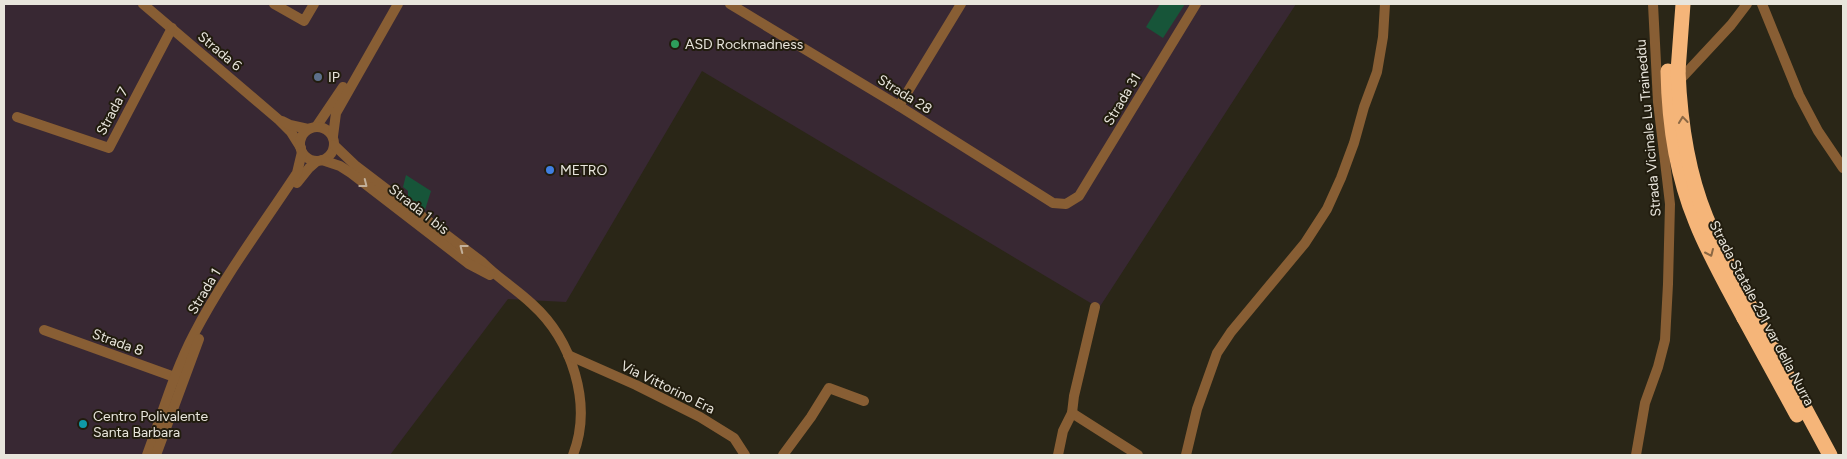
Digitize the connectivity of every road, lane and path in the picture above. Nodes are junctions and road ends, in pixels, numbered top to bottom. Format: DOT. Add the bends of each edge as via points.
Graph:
graph roads {
  1 [pos="143,4"];
  2 [pos="274,4"];
  3 [pos="314,4"];
  4 [pos="390,4"];
  5 [pos="398,4"];
  6 [pos="730,4"];
  7 [pos="961,4"];
  8 [pos="1196,4"];
  9 [pos="1385,4"];
  10 [pos="1652,4"];
  11 [pos="1673,4"];
  12 [pos="1683,4"];
  13 [pos="1747,4"];
  14 [pos="1762,4"];
  15 [pos="172,28"];
  16 [pos="1673,71"];
  17 [pos="1658,102"];
  18 [pos="899,106"];
  19 [pos="17,118"];
  20 [pos="279,120"];
  21 [pos="312,128"];
  22 [pos="333,141"];
  23 [pos="302,150"];
  24 [pos="320,160"];
  25 [pos="1843,168"];
  26 [pos="1066,204"];
  27 [pos="500,279"];
  28 [pos="1095,307"];
  29 [pos="1749,315"];
  30 [pos="44,330"];
  31 [pos="568,355"];
  32 [pos="179,379"];
  33 [pos="864,401"];
  34 [pos="1072,414"];
  35 [pos="147,455"];
  36 [pos="156,455"];
  37 [pos="573,455"];
  38 [pos="745,455"];
  39 [pos="783,455"];
  40 [pos="1058,455"];
  41 [pos="1138,455"];
  42 [pos="1186,455"];
  43 [pos="1636,455"];
  44 [pos="1818,455"];
  45 [pos="1830,455"];
  1 -- 15 [label="street, Strada 6"];
  2 -- 3 [label="street" via="304,21"];
  4 -- 21 [label="street" via="336,99"];
  5 -- 22 [label="street" via="336,113"];
  6 -- 18 [label="street, Strada 28"];
  7 -- 18 [label="street"];
  8 -- 26 [label="street, Strada 31" via="1079,196"];
  9 -- 42 [label="street" via="1377,72 1341,178 1306,243 1222,344 1197,410"];
  10 -- 17 [label="street, Strada Vicinale Lu Traineddu"];
  11 -- 16 [label="highway, Strada Statale 291 var della Nurra"];
  12 -- 16 [label="highway, Strada Statale 291 var della Nurra"];
  13 -- 17 [label="street" via="1706,54"];
  14 -- 25 [label="street" via="1799,95"];
  15 -- 19 [label="street, Strada 7" via="108,148"];
  15 -- 20 [label="street, Strada 6"];
  16 -- 29 [label="highway, Strada Statale 291 var della Nurra, bridge" via="1693,179"];
  17 -- 43 [label="street, Strada Vicinale Lu Traineddu" via="1670,204 1665,340 1645,403"];
  18 -- 26 [label="street, Strada 28" via="1053,203"];
  20 -- 21 [label="street, Strada 6"];
  20 -- 23 [label="street, Strada 6"];
  21 -- 22 [label="street" via="326,129"];
  21 -- 23 [label="street" via="302,137"];
  22 -- 24 [label="street" via="330,156"];
  27 -- 22 [label="street, Strada 1 bis, one-way" via="356,166"];
  23 -- 24 [label="street" via="310,159"];
  23 -- 32 [label="street, Strada 1" via="297,173 193,335"];
  24 -- 27 [label="street, Strada 1 bis, one-way" via="351,173 469,264"];
  24 -- 32 [label="street, Strada 1" via="300,178 223,295"];
  27 -- 31 [label="street, Strada 1 bis" via="532,304 551,325"];
  28 -- 34 [label="street"];
  29 -- 44 [label="highway, Strada Statale 291 var della Nurra"];
  29 -- 45 [label="highway, Strada Statale 291 var della Nurra"];
  30 -- 32 [label="street, Strada 8"];
  31 -- 37 [label="street, Strada 1 bis" via="577,378 581,413"];
  31 -- 38 [label="street, Via Vittorino Era" via="700,417 734,438"];
  32 -- 35 [label="street, Strada 1"];
  32 -- 36 [label="street, Strada 1"];
  33 -- 39 [label="street" via="829,388"];
  34 -- 40 [label="street" via="1063,431"];
  34 -- 41 [label="street"];
}
